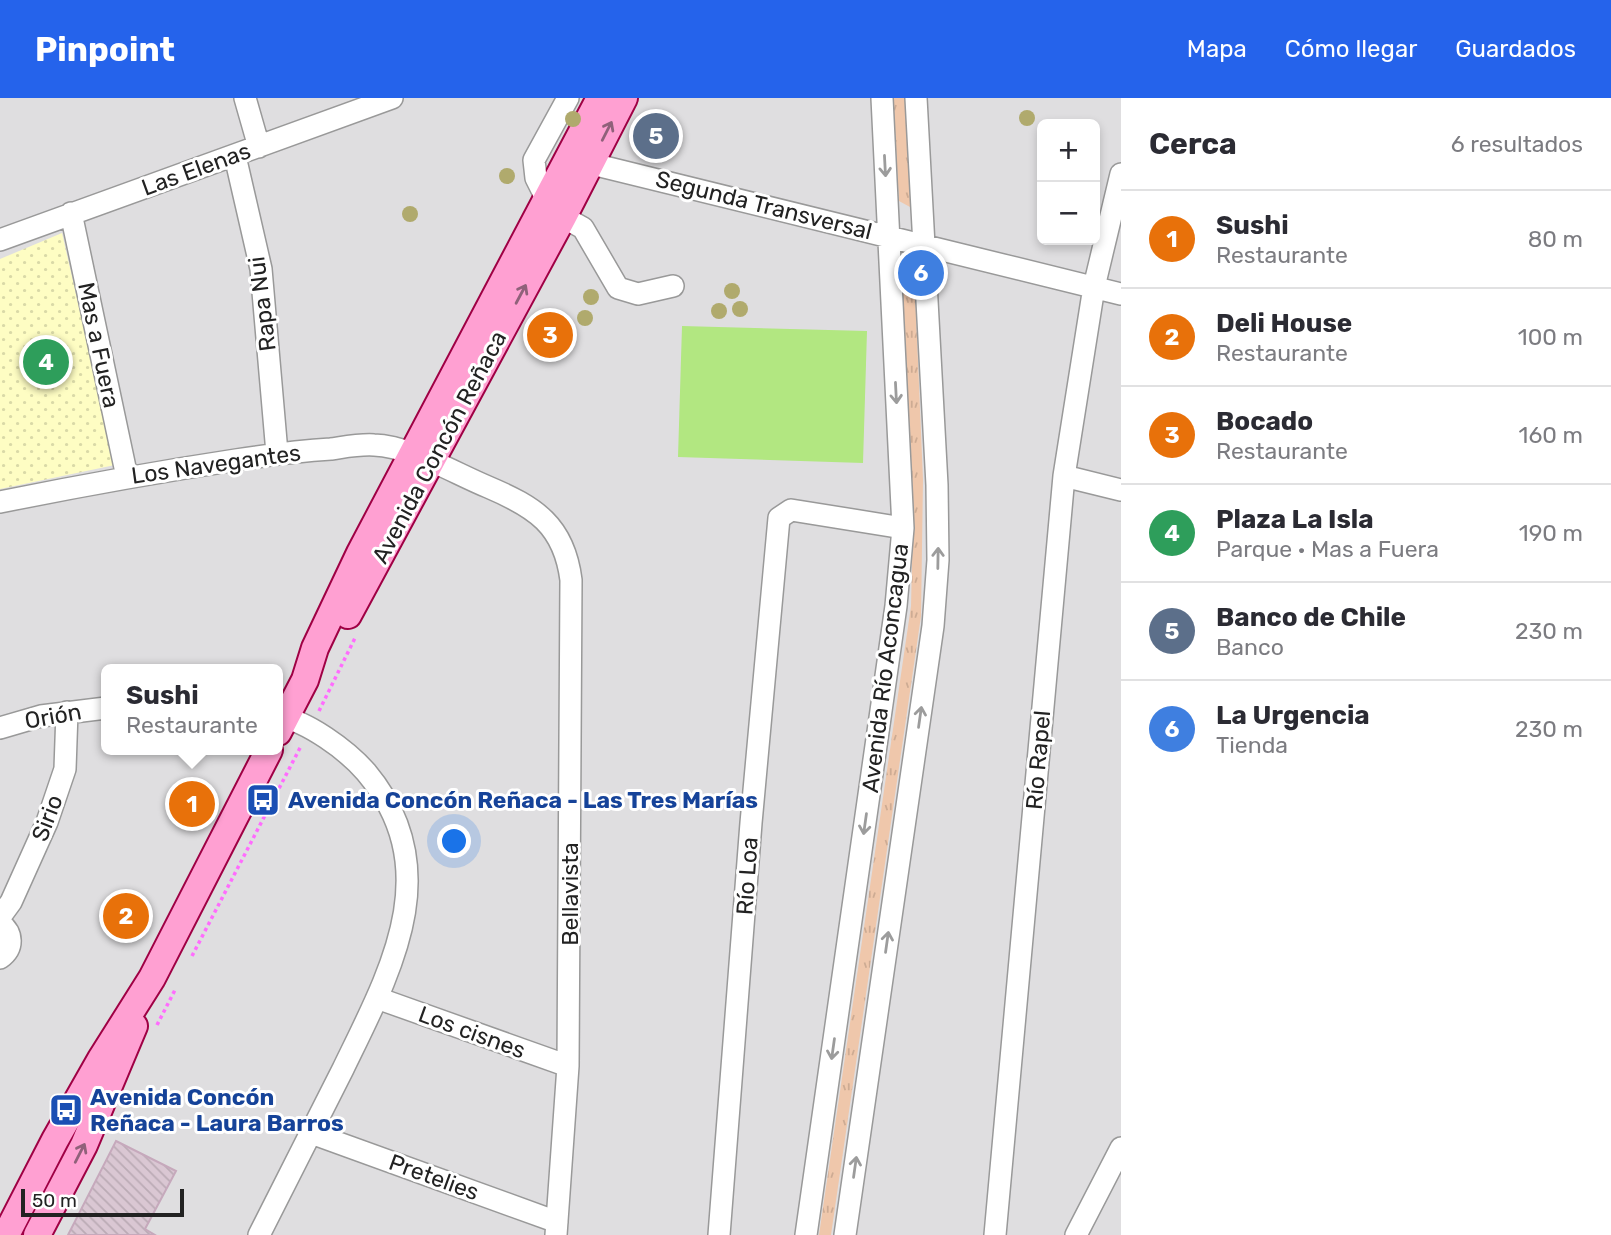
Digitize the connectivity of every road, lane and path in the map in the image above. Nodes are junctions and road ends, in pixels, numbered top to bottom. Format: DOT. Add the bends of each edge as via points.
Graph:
graph roads {
  1 [pos="245,98"];
  2 [pos="392,98"];
  3 [pos="568,98"];
  4 [pos="600,98"];
  5 [pos="624,98"];
  6 [pos="882,98"];
  7 [pos="916,98"];
  8 [pos="259,146"];
  9 [pos="235,156"];
  10 [pos="580,161"];
  11 [pos="1121,174"];
  12 [pos="555,209"];
  13 [pos="71,213"];
  14 [pos="888,236"];
  15 [pos="0,240"];
  16 [pos="924,244"];
  17 [pos="673,286"];
  18 [pos="1094,287"];
  19 [pos="1121,294"];
  20 [pos="277,453"];
  21 [pos="421,458"];
  22 [pos="1064,475"];
  23 [pos="127,477"];
  24 [pos="1121,490"];
  25 [pos="0,502"];
  26 [pos="902,528"];
  27 [pos="357,634"];
  28 [pos="101,709"];
  29 [pos="67,712"];
  30 [pos="283,717"];
  31 [pos="283,723"];
  32 [pos="0,728"];
  33 [pos="310,730"];
  34 [pos="265,755"];
  35 [pos="0,917"];
  36 [pos="0,923"];
  37 [pos="0,958"];
  38 [pos="189,964"];
  39 [pos="152,978"];
  40 [pos="176,989"];
  41 [pos="377,998"];
  42 [pos="157,1026"];
  43 [pos="568,1066"];
  44 [pos="311,1133"];
  45 [pos="1121,1148"];
  46 [pos="557,1228"];
  47 [pos="6,1235"];
  48 [pos="37,1235"];
  49 [pos="259,1235"];
  50 [pos="719,1235"];
  51 [pos="806,1235"];
  52 [pos="845,1235"];
  53 [pos="995,1235"];
  54 [pos="1076,1235"];
  1 -- 8 [label="street"];
  2 -- 8 [label="street, Las Elenas"];
  3 -- 12 [label="street" via="534,160 536,178"];
  4 -- 10 [label="main road, Avenida Concón Reñaca"];
  10 -- 5 [label="main road, Avenida Concón Reñaca, one-way"];
  6 -- 14 [label="street, Avenida Río Aconcagua, one-way"];
  7 -- 16 [label="street, Avenida Río Aconcagua"];
  8 -- 9 [label="street, Las Elenas"];
  9 -- 13 [label="street, Las Elenas"];
  9 -- 20 [label="street, Rapa Nui" via="261,269"];
  10 -- 12 [label="main road, Avenida Concón Reñaca"];
  10 -- 14 [label="street, Segunda Transversal"];
  11 -- 18 [label="street, Río Rapel"];
  12 -- 17 [label="street" via="583,228 618,288 638,294"];
  12 -- 21 [label="main road, Avenida Concón Reñaca"];
  13 -- 15 [label="street, Las Elenas"];
  13 -- 23 [label="street, Mas a Fuera"];
  14 -- 16 [label="street, Segunda Transversal"];
  14 -- 26 [label="street, Avenida Río Aconcagua, one-way"];
  16 -- 18 [label="street, Segunda Transversal"];
  52 -- 16 [label="street, Avenida Río Aconcagua, one-way" via="934,613 937,485"];
  18 -- 19 [label="street, Segunda Transversal"];
  18 -- 22 [label="street, Río Rapel"];
  20 -- 21 [label="street, Los Navegantes" via="373,445"];
  20 -- 23 [label="street, Los Navegantes"];
  21 -- 30 [label="main road, Avenida Concón Reñaca" via="385,503 315,648 305,680"];
  21 -- 43 [label="street, Bellavista" via="536,511 558,538 569,565"];
  22 -- 24 [label="street"];
  22 -- 53 [label="street, Río Rapel"];
  23 -- 25 [label="street, Los Navegantes"];
  26 -- 50 [label="street, Río Loa" via="792,510 779,518"];
  26 -- 51 [label="street, Avenida Río Aconcagua, one-way" via="896,606"];
  27 -- 33 [label="path"];
  28 -- 29 [label="street, Orión"];
  29 -- 32 [label="street, Orión"];
  29 -- 35 [label="street, Sirio" via="65,769 52,808"];
  31 -- 33 [label="street"];
  33 -- 38 [label="path"];
  33 -- 41 [label="street" via="343,750 375,783 392,811 402,841 406,904 397,947"];
  34 -- 39 [label="main road"];
  36 -- 37 [label="street" via="10,939 8,951"];
  39 -- 47 [label="main road" via="101,1059"];
  48 -- 39 [label="main road, one-way" via="103,1105"];
  40 -- 42 [label="path"];
  41 -- 43 [label="street, Los cisnes"];
  41 -- 44 [label="street"];
  43 -- 46 [label="street, Bellavista"];
  44 -- 46 [label="street, Pretelies"];
  44 -- 49 [label="street"];
  45 -- 54 [label="street"];
}
